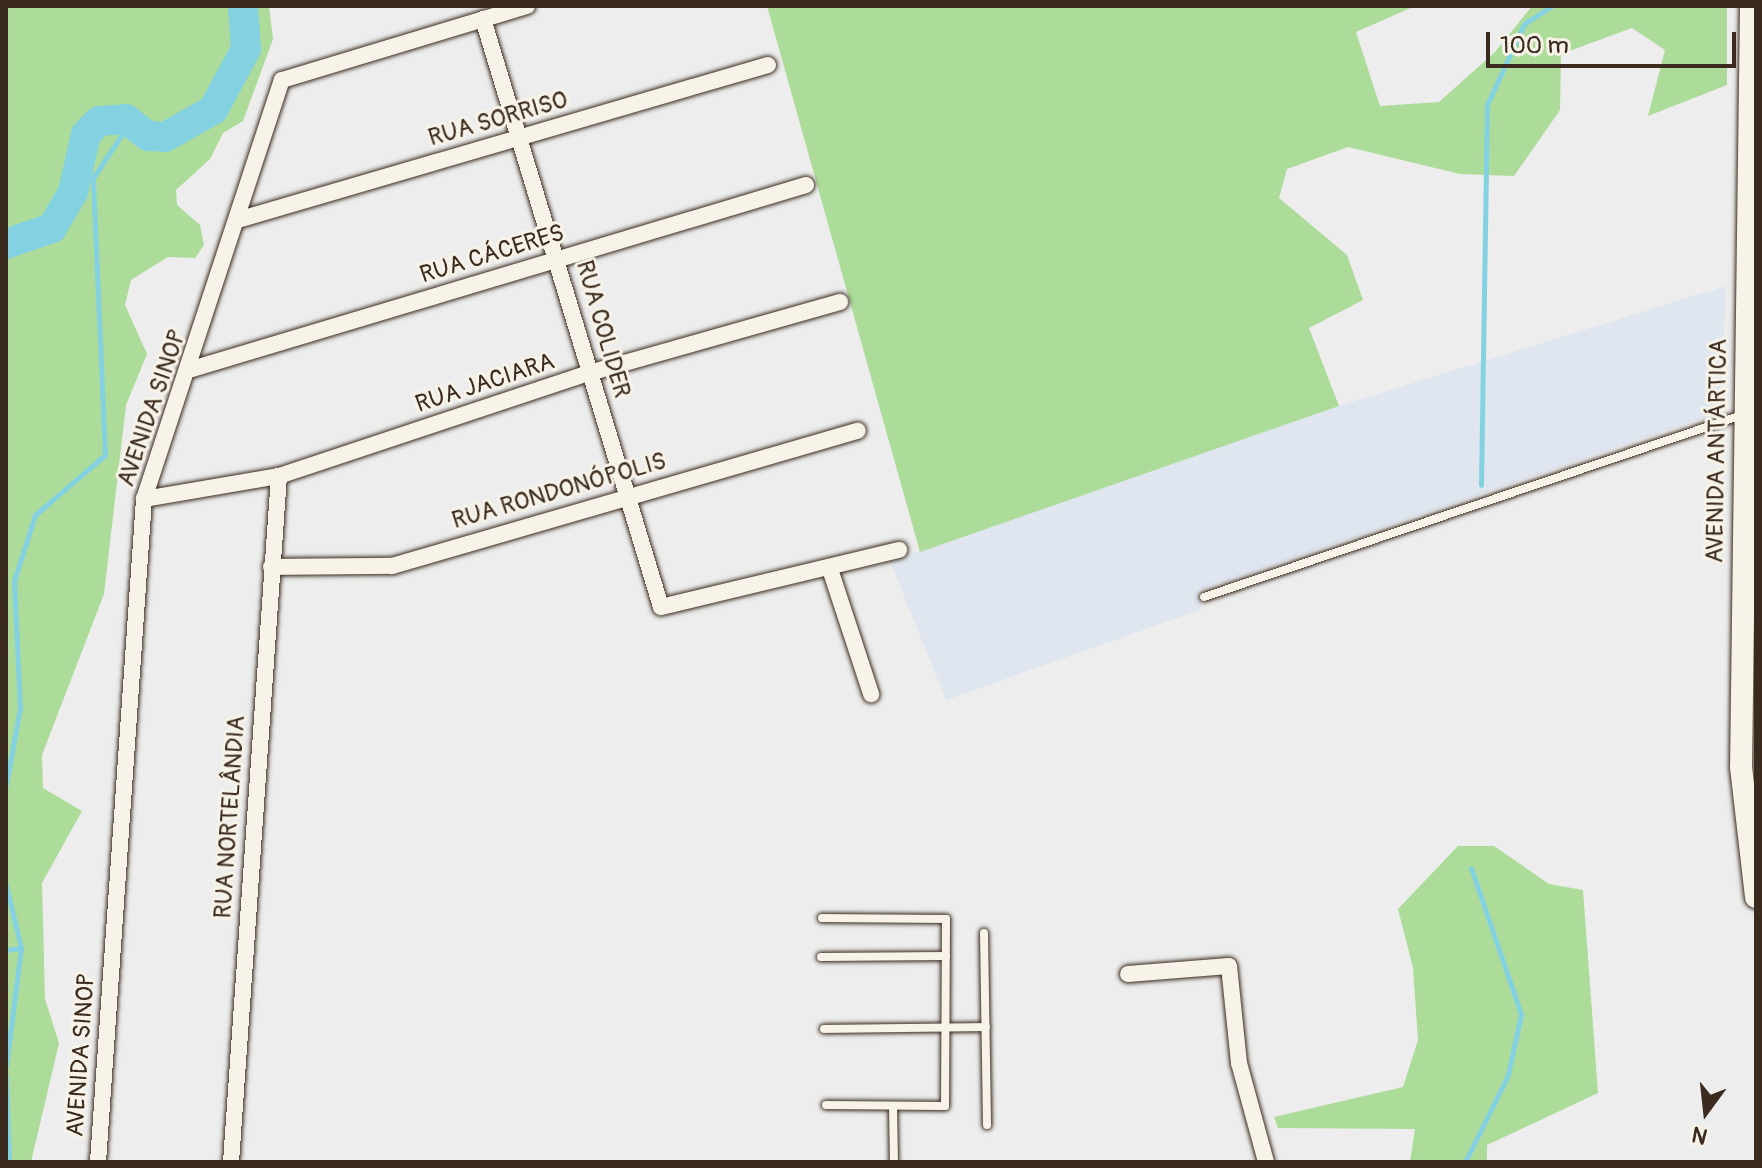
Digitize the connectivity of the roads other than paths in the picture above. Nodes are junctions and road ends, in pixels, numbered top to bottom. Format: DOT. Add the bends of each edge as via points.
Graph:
graph roads {
  1 [pos="527,6"];
  2 [pos="1751,6"];
  3 [pos="483,19"];
  4 [pos="768,65"];
  5 [pos="521,136"];
  6 [pos="806,185"];
  7 [pos="241,219"];
  8 [pos="558,259"];
  9 [pos="840,302"];
  10 [pos="192,369"];
  11 [pos="589,373"];
  12 [pos="1742,415"];
  13 [pos="858,431"];
  14 [pos="279,476"];
  15 [pos="626,495"];
  16 [pos="144,499"];
  17 [pos="899,550"];
  18 [pos="271,567"];
  19 [pos="830,569"];
  20 [pos="1204,597"];
  21 [pos="871,694"];
  22 [pos="1742,778"];
  23 [pos="1756,799"];
  24 [pos="1756,897"];
  25 [pos="822,918"];
  26 [pos="984,933"];
  27 [pos="946,956"];
  28 [pos="821,957"];
  29 [pos="1128,974"];
  30 [pos="946,1027"];
  31 [pos="986,1027"];
  32 [pos="824,1029"];
  33 [pos="826,1105"];
  34 [pos="893,1106"];
  35 [pos="987,1125"];
  36 [pos="98,1162"];
  37 [pos="231,1162"];
  38 [pos="894,1162"];
  39 [pos="1266,1162"];
  1 -- 3 [label="street, AVENIDA SINOP"];
  2 -- 12 [label="main road, AVENIDA ANTÁRTICA"];
  3 -- 5 [label="street, RUA COLIDER"];
  3 -- 7 [label="street, AVENIDA SINOP" via="282,80"];
  4 -- 5 [label="street, RUA SORRISO"];
  5 -- 7 [label="street, RUA SORRISO"];
  5 -- 8 [label="street, RUA COLIDER"];
  6 -- 8 [label="street, RUA CÁCERES"];
  7 -- 10 [label="street, AVENIDA SINOP"];
  8 -- 10 [label="street, RUA CÁCERES"];
  8 -- 11 [label="street, RUA COLIDER"];
  9 -- 11 [label="street, RUA JACIARA"];
  10 -- 16 [label="street, AVENIDA SINOP"];
  11 -- 14 [label="street, RUA JACIARA"];
  11 -- 15 [label="street, RUA COLIDER"];
  12 -- 20 [label="lane"];
  12 -- 22 [label="main road, AVENIDA ANTÁRTICA"];
  13 -- 15 [label="street, RUA RONDONÓPOLIS"];
  14 -- 16 [label="street, RUA JACIARA"];
  14 -- 18 [label="street, RUA NORTELÂNDIA"];
  15 -- 18 [label="street, RUA RONDONÓPOLIS" via="392,566"];
  15 -- 19 [label="street, RUA COLIDER" via="661,607"];
  16 -- 36 [label="street, AVENIDA SINOP"];
  17 -- 19 [label="street"];
  18 -- 37 [label="street, RUA NORTELÂNDIA"];
  19 -- 21 [label="street"];
  22 -- 23 [label="main road"];
  22 -- 24 [label="main road, AVENIDA ANTÁRTICA"];
  25 -- 27 [label="lane" via="946,919"];
  26 -- 31 [label="lane"];
  27 -- 28 [label="lane"];
  27 -- 30 [label="lane"];
  29 -- 39 [label="street" via="1229,966 1239,1063"];
  30 -- 31 [label="lane"];
  30 -- 32 [label="lane"];
  30 -- 34 [label="lane" via="945,1106"];
  31 -- 35 [label="lane"];
  33 -- 34 [label="lane"];
  34 -- 38 [label="lane"];
}
